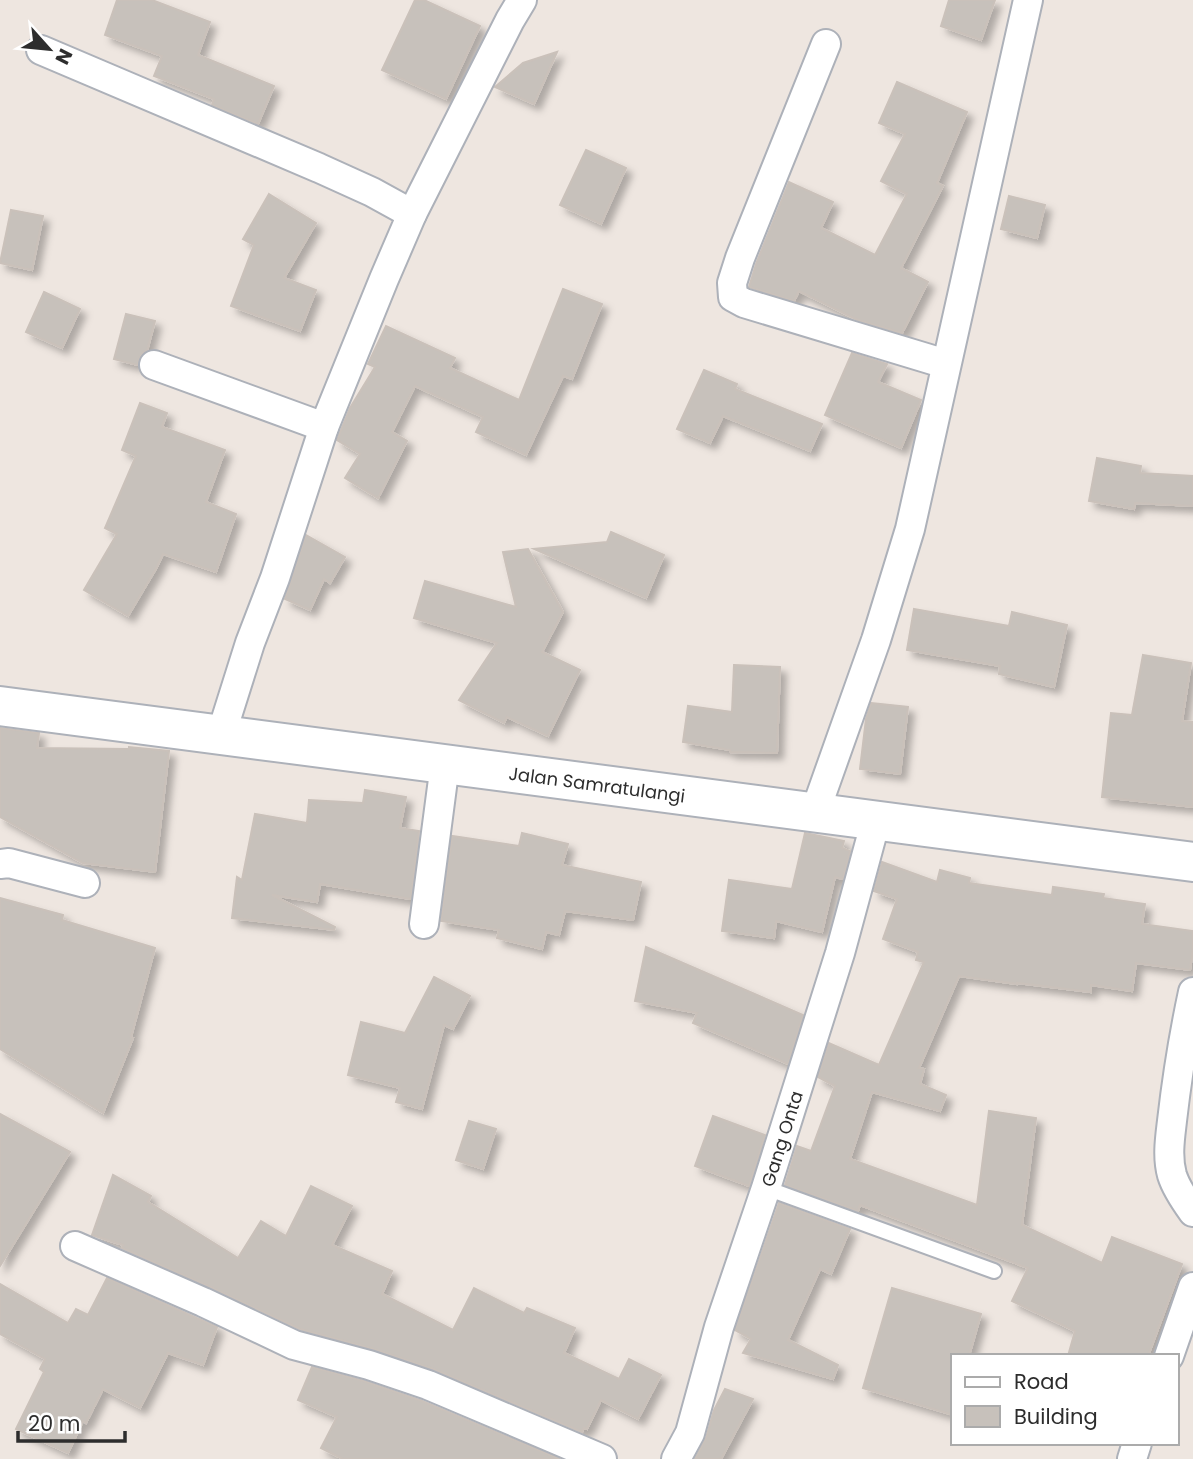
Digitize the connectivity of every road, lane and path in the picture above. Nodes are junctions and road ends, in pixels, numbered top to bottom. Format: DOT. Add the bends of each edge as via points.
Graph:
graph roads {
  1 [pos="522,0"];
  2 [pos="1028,0"];
  3 [pos="825,44"];
  4 [pos="41,50"];
  5 [pos="412,214"];
  6 [pos="946,364"];
  7 [pos="154,365"];
  8 [pos="324,427"];
  9 [pos="0,706"];
  10 [pos="221,735"];
  11 [pos="445,764"];
  12 [pos="815,812"];
  13 [pos="876,821"];
  14 [pos="1193,862"];
  15 [pos="0,864"];
  16 [pos="85,883"];
  17 [pos="424,924"];
  18 [pos="1193,992"];
  19 [pos="766,1188"];
  20 [pos="1193,1212"];
  21 [pos="75,1246"];
  22 [pos="994,1271"];
  23 [pos="1193,1287"];
  24 [pos="1170,1354"];
  25 [pos="682,1458"];
  26 [pos="602,1459"];
  1 -- 5 [label="street"];
  2 -- 6 [label="street"];
  3 -- 6 [label="street" via="740,258 733,297"];
  4 -- 5 [label="street" via="319,168"];
  5 -- 8 [label="street"];
  6 -- 12 [label="street" via="909,529 876,640"];
  7 -- 8 [label="street"];
  8 -- 10 [label="street"];
  9 -- 10 [label="main road, Jalan Samratulangi"];
  10 -- 11 [label="main road, Jalan Samratulangi"];
  11 -- 12 [label="main road, Jalan Samratulangi"];
  11 -- 17 [label="street"];
  12 -- 13 [label="main road, Jalan Samratulangi"];
  13 -- 14 [label="main road, Jalan Samratulangi"];
  13 -- 19 [label="street, Gang Onta"];
  15 -- 16 [label="street"];
  18 -- 20 [label="street" via="1169,1152 1172,1175"];
  19 -- 22 [label="lane"];
  19 -- 25 [label="street, Gang Onta" via="719,1327"];
  21 -- 26 [label="street" via="294,1345 428,1385"];
  23 -- 24 [label="street"];
}
